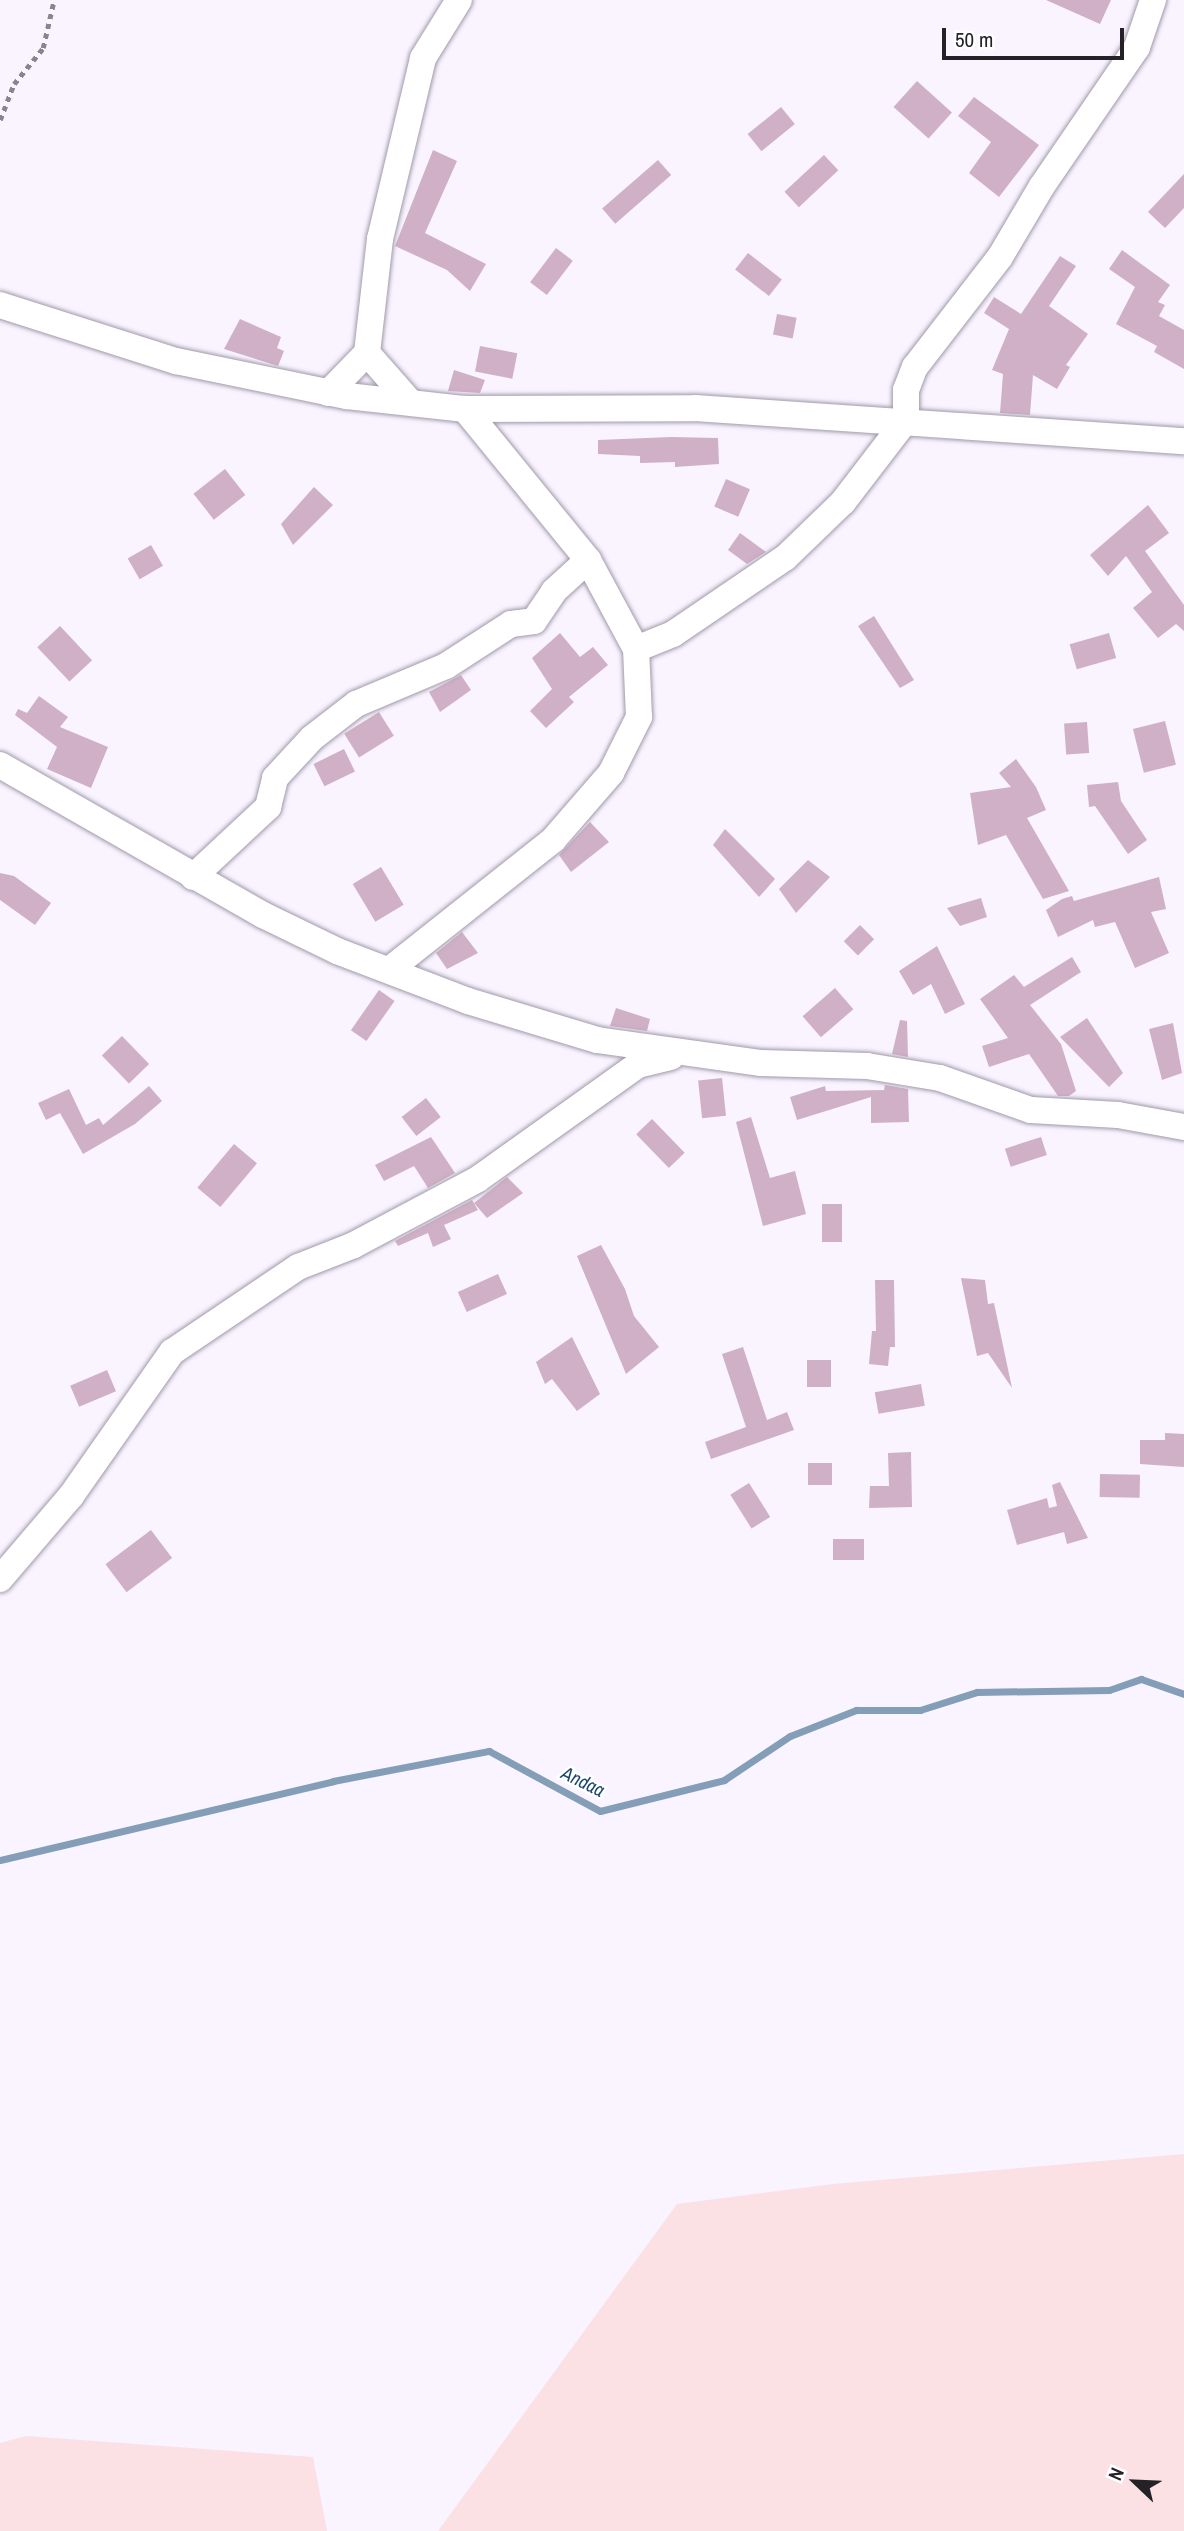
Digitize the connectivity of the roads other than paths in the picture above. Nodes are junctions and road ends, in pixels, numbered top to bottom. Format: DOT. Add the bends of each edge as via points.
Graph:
graph roads {
  1 [pos="459,0"];
  2 [pos="1153,0"];
  3 [pos="0,305"];
  4 [pos="367,353"];
  5 [pos="328,393"];
  6 [pos="409,401"];
  7 [pos="465,408"];
  8 [pos="906,419"];
  9 [pos="1184,440"];
  10 [pos="588,559"];
  11 [pos="636,649"];
  12 [pos="0,765"];
  13 [pos="193,877"];
  14 [pos="388,970"];
  15 [pos="683,1054"];
  16 [pos="1184,1127"];
  17 [pos="0,1579"];
  1 -- 4 [label="street" via="424,58 380,239"];
  2 -- 8 [label="street" via="1138,47 1042,186 1000,257 915,367 906,390"];
  3 -- 5 [label="street" via="176,361"];
  4 -- 5 [label="street"];
  4 -- 6 [label="street"];
  5 -- 6 [label="street"];
  6 -- 7 [label="street"];
  7 -- 8 [label="street" via="695,408"];
  7 -- 10 [label="street"];
  8 -- 9 [label="street"];
  8 -- 11 [label="street" via="816,532 673,634"];
  10 -- 11 [label="street"];
  10 -- 13 [label="street" via="554,591 534,621 511,624 446,666 356,704 312,738 275,778 268,807"];
  11 -- 14 [label="street" via="639,717 611,773 553,840"];
  12 -- 13 [label="street" via="118,828"];
  13 -- 14 [label="street" via="337,951"];
  14 -- 15 [label="street" via="468,1001 597,1040"];
  15 -- 16 [label="street" via="761,1063 867,1066 940,1078 1031,1110 1118,1115"];
  15 -- 17 [label="street" via="638,1065 478,1179 355,1245 298,1267 172,1352 71,1496"];
}
